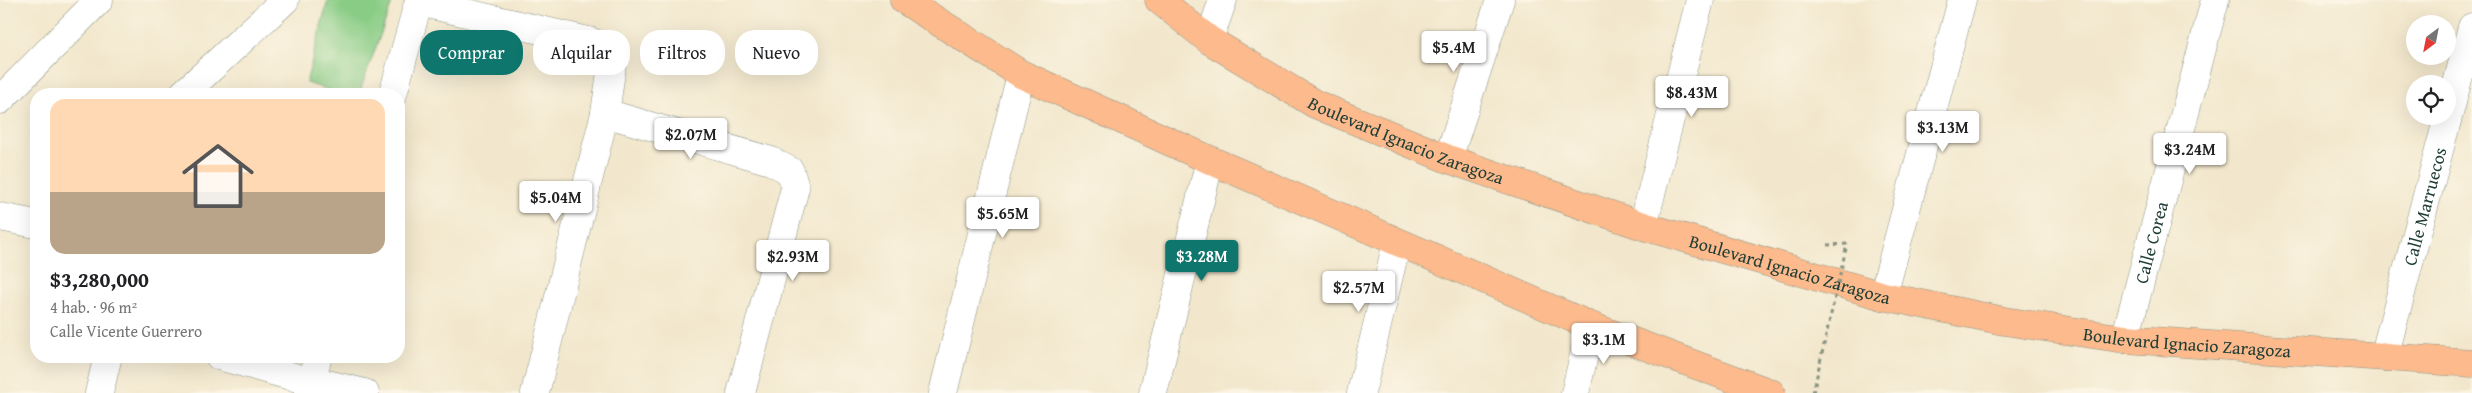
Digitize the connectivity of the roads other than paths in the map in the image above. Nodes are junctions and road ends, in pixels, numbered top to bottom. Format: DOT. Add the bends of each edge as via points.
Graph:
graph roads {
  1 [pos="99,0"];
  2 [pos="285,0"];
  3 [pos="904,0"];
  4 [pos="1159,0"];
  5 [pos="1223,0"];
  6 [pos="1500,0"];
  7 [pos="1700,0"];
  8 [pos="1962,0"];
  9 [pos="2214,0"];
  10 [pos="419,1"];
  11 [pos="2472,27"];
  12 [pos="1209,40"];
  13 [pos="1021,74"];
  14 [pos="190,88"];
  15 [pos="395,88"];
  16 [pos="0,100"];
  17 [pos="605,113"];
  18 [pos="1448,159"];
  19 [pos="1210,160"];
  20 [pos="0,217"];
  21 [pos="30,223"];
  22 [pos="1643,226"];
  23 [pos="1398,242"];
  24 [pos="1883,296"];
  25 [pos="1592,326"];
  26 [pos="2125,339"];
  27 [pos="2384,357"];
  28 [pos="106,363"];
  29 [pos="250,363"];
  30 [pos="2472,363"];
  31 [pos="308,376"];
  32 [pos="99,393"];
  33 [pos="365,393"];
  34 [pos="535,393"];
  35 [pos="741,393"];
  36 [pos="944,393"];
  37 [pos="1153,393"];
  38 [pos="1361,393"];
  39 [pos="1575,393"];
  40 [pos="1771,393"];
  1 -- 16 [label="street"];
  2 -- 14 [label="street"];
  3 -- 13 [label="main road"];
  4 -- 12 [label="main road, Boulevard Ignacio Zaragoza"];
  5 -- 12 [label="street"];
  6 -- 18 [label="street"];
  7 -- 22 [label="street"];
  8 -- 24 [label="street"];
  9 -- 26 [label="street, Calle Corea"];
  10 -- 15 [label="street"];
  10 -- 17 [label="street" via="592,42 607,51 612,65"];
  11 -- 27 [label="street, Calle Marruecos"];
  12 -- 18 [label="main road, Boulevard Ignacio Zaragoza" via="1315,104"];
  13 -- 19 [label="main road"];
  13 -- 36 [label="street"];
  17 -- 34 [label="street"];
  17 -- 35 [label="street" via="771,161 790,171 796,188"];
  18 -- 22 [label="main road, Boulevard Ignacio Zaragoza"];
  19 -- 23 [label="main road"];
  19 -- 37 [label="street"];
  20 -- 21 [label="street"];
  22 -- 24 [label="main road, Boulevard Ignacio Zaragoza"];
  23 -- 25 [label="main road"];
  23 -- 38 [label="street"];
  24 -- 26 [label="main road, Boulevard Ignacio Zaragoza" via="2004,321"];
  25 -- 39 [label="street"];
  25 -- 40 [label="main road"];
  26 -- 27 [label="main road, Boulevard Ignacio Zaragoza"];
  27 -- 30 [label="main road, Boulevard Ignacio Zaragoza"];
  28 -- 32 [label="street"];
  29 -- 31 [label="street"];
  31 -- 33 [label="street"];
}
